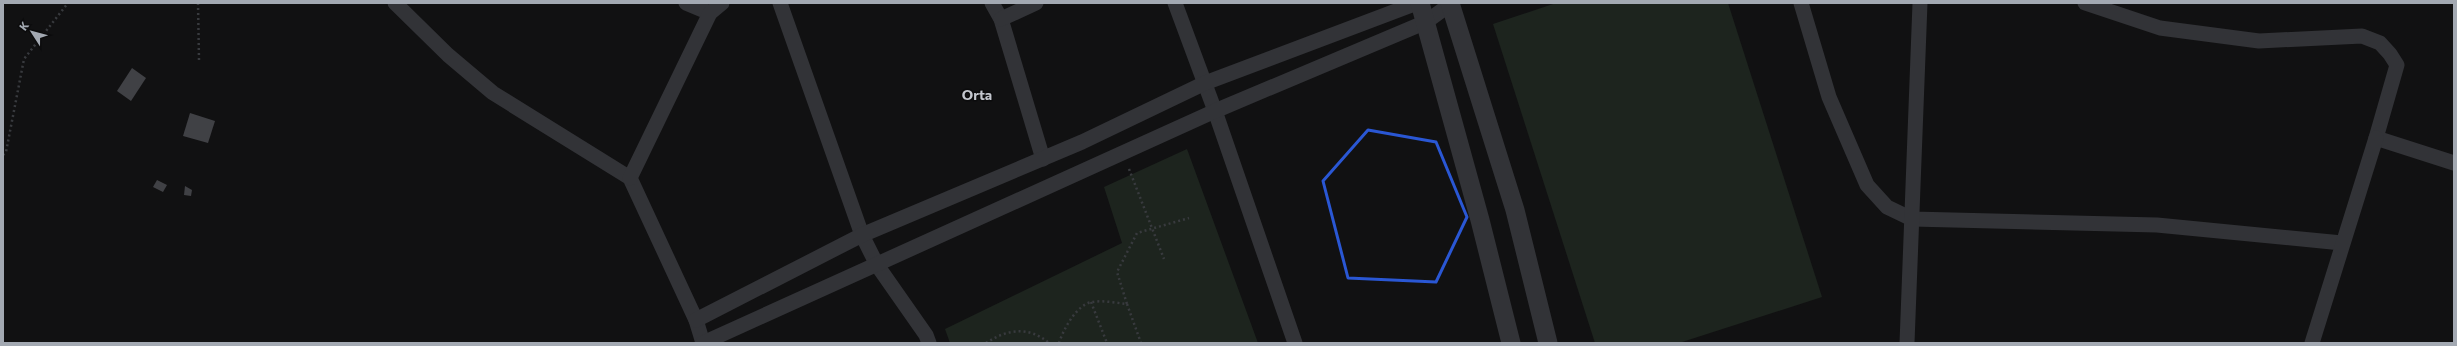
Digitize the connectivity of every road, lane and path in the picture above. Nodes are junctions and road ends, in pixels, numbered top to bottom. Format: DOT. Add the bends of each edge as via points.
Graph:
graph roads {
  1 [pos="68,3"];
  2 [pos="198,3"];
  3 [pos="395,3"];
  4 [pos="686,3"];
  5 [pos="722,3"];
  6 [pos="780,3"];
  7 [pos="992,3"];
  8 [pos="1036,3"];
  9 [pos="1175,3"];
  10 [pos="1418,3"];
  11 [pos="1447,3"];
  12 [pos="1801,3"];
  13 [pos="1920,3"];
  14 [pos="2085,3"];
  15 [pos="710,13"];
  16 [pos="1001,19"];
  17 [pos="1426,22"];
  18 [pos="199,60"];
  19 [pos="1205,83"];
  20 [pos="1215,111"];
  21 [pos="2376,138"];
  22 [pos="1122,153"];
  23 [pos="3,155"];
  24 [pos="1043,158"];
  25 [pos="2454,163"];
  26 [pos="630,178"];
  27 [pos="1189,218"];
  28 [pos="1912,218"];
  29 [pos="1153,229"];
  30 [pos="862,235"];
  31 [pos="2342,243"];
  32 [pos="1164,259"];
  33 [pos="877,265"];
  34 [pos="1090,302"];
  35 [pos="1127,304"];
  36 [pos="696,320"];
  37 [pos="703,343"];
  38 [pos="929,343"];
  39 [pos="986,343"];
  40 [pos="1049,343"];
  41 [pos="1060,343"];
  42 [pos="1106,343"];
  43 [pos="1141,343"];
  44 [pos="1295,343"];
  45 [pos="1511,343"];
  46 [pos="1548,343"];
  47 [pos="1907,343"];
  48 [pos="2312,343"];
  1 -- 23 [label="path" via="24,59 6,152"];
  2 -- 18 [label="path"];
  3 -- 26 [label="street" via="448,55 494,92"];
  4 -- 15 [label="street"];
  5 -- 15 [label="street"];
  6 -- 30 [label="street"];
  7 -- 16 [label="street"];
  8 -- 16 [label="street"];
  9 -- 19 [label="street"];
  10 -- 17 [label="street"];
  10 -- 19 [label="street"];
  11 -- 17 [label="street"];
  11 -- 46 [label="street" via="1515,210"];
  12 -- 28 [label="street" via="1828,97 1867,185 1887,208"];
  13 -- 28 [label="street"];
  14 -- 21 [label="street" via="2160,28 2260,41 2362,36 2380,43 2397,65"];
  15 -- 26 [label="street"];
  16 -- 24 [label="street"];
  17 -- 20 [label="street"];
  17 -- 45 [label="street"];
  19 -- 20 [label="street"];
  19 -- 24 [label="street"];
  20 -- 22 [label="street"];
  20 -- 44 [label="street"];
  21 -- 25 [label="street"];
  21 -- 31 [label="street"];
  22 -- 29 [label="path"];
  22 -- 33 [label="street"];
  24 -- 30 [label="street"];
  26 -- 36 [label="street"];
  27 -- 29 [label="path"];
  28 -- 31 [label="street" via="2157,225"];
  28 -- 47 [label="street"];
  29 -- 32 [label="path"];
  29 -- 35 [label="path" via="1137,233 1117,272"];
  30 -- 33 [label="street"];
  30 -- 36 [label="street"];
  31 -- 48 [label="street"];
  33 -- 37 [label="street"];
  33 -- 38 [label="street"];
  34 -- 35 [label="path"];
  34 -- 41 [label="path" via="1076,313 1063,331"];
  34 -- 42 [label="path"];
  35 -- 43 [label="path"];
  36 -- 37 [label="street"];
  39 -- 40 [label="path" via="999,334 1014,331 1029,332 1043,337"];
}
